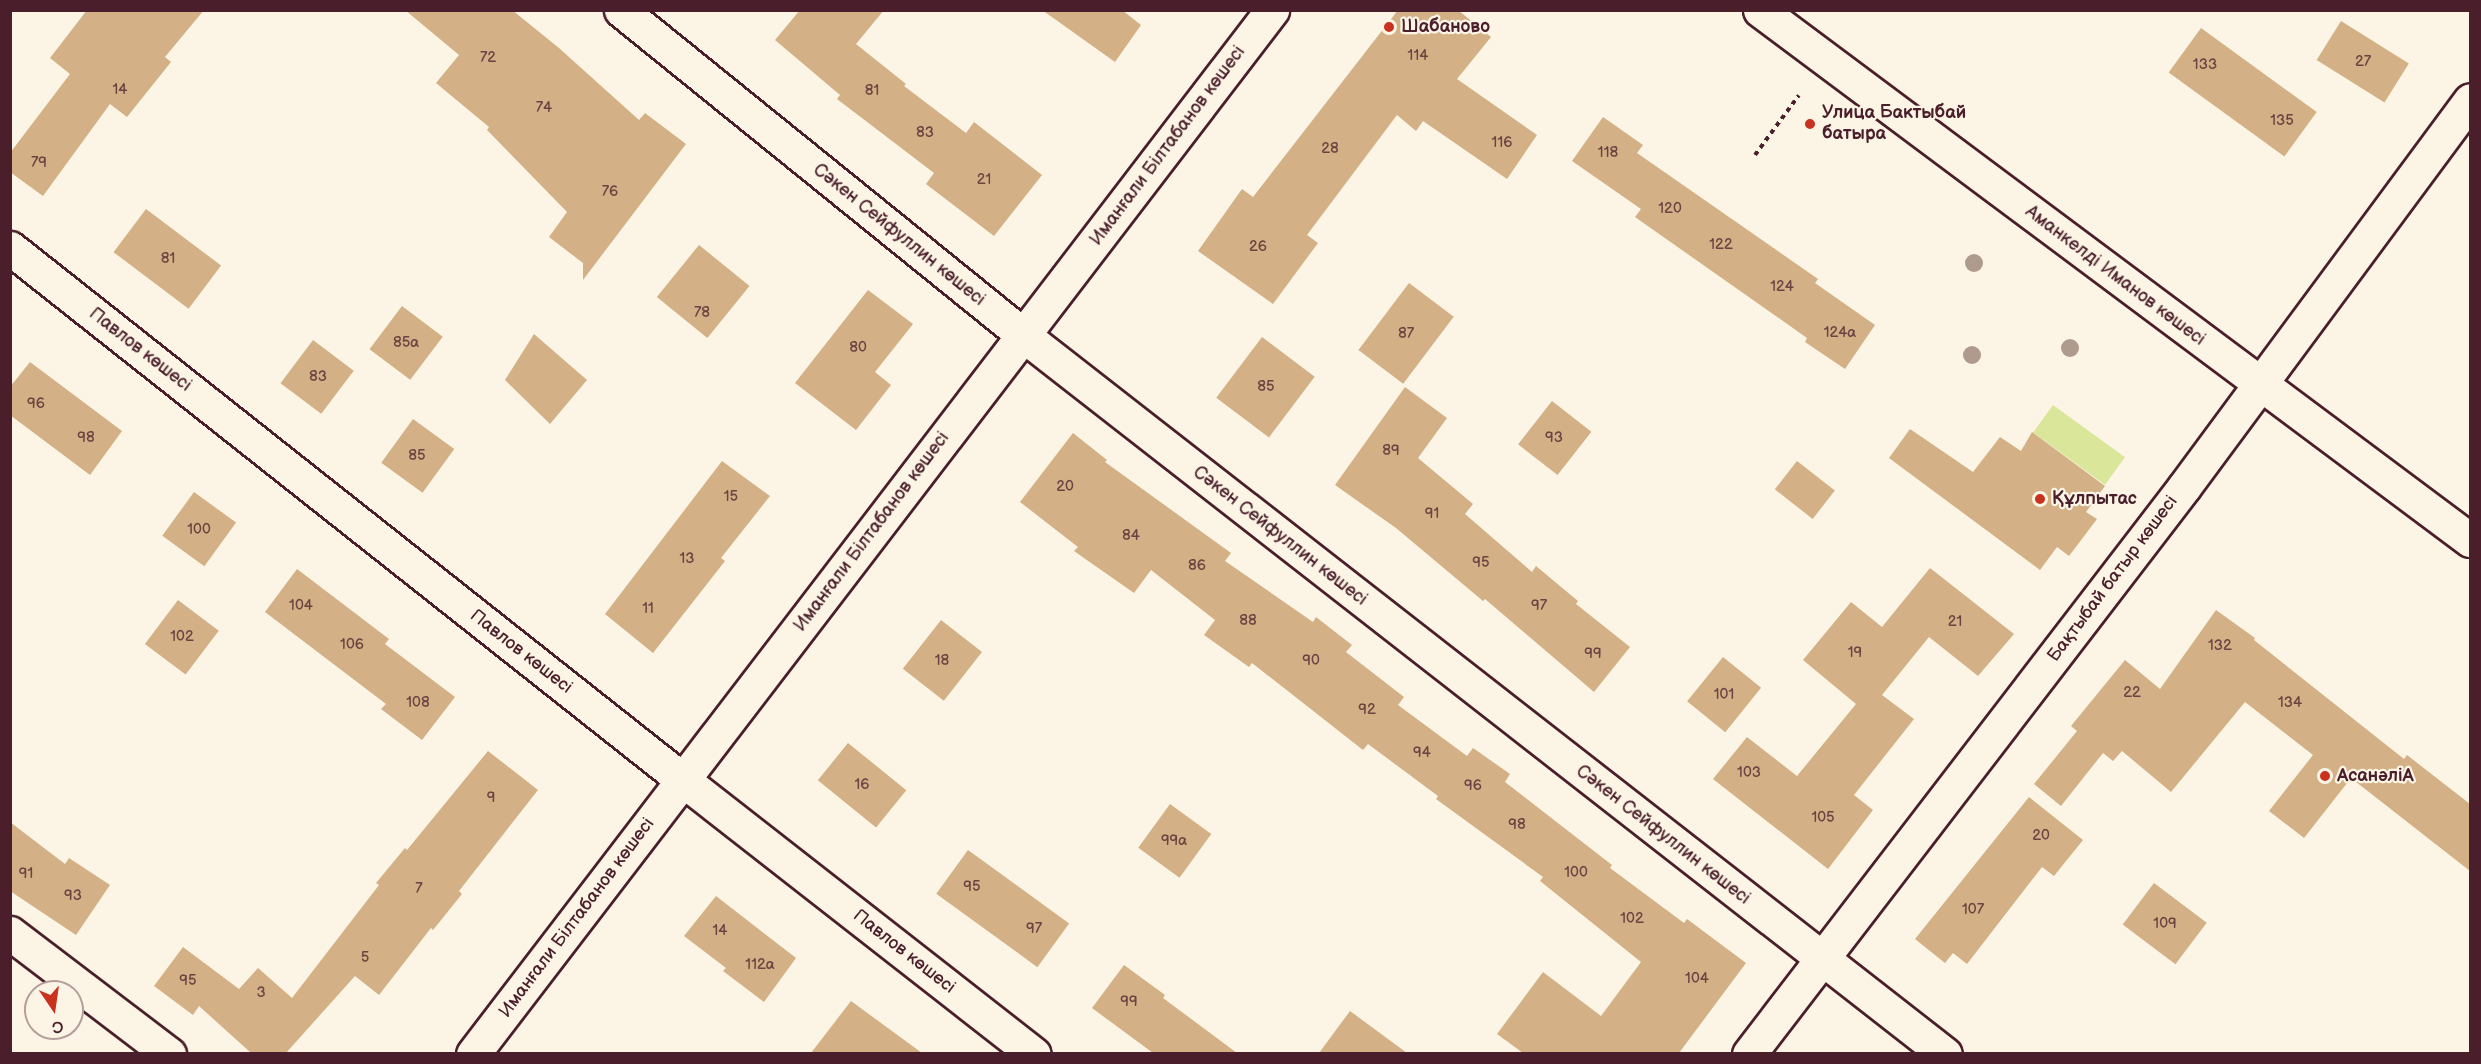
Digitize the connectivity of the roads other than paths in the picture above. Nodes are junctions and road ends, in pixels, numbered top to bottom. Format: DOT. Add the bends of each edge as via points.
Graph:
graph roads {
  1 [pos="621,10"];
  2 [pos="1272,10"];
  3 [pos="1760,10"];
  4 [pos="2470,100"];
  5 [pos="10,248"];
  6 [pos="1023,335"];
  7 [pos="2261,385"];
  8 [pos="2470,540"];
  9 [pos="683,780"];
  10 [pos="10,933"];
  11 [pos="1822,959"];
  12 [pos="169,1053"];
  13 [pos="473,1053"];
  14 [pos="1034,1053"];
  15 [pos="1749,1053"];
  16 [pos="1945,1053"];
  1 -- 6 [label="street, Сәкен Сейфуллин көшесі"];
  2 -- 6 [label="street, Иманғали Білтабанов көшесі"];
  3 -- 7 [label="street, Аманкелді Иманов көшесі"];
  4 -- 7 [label="street, Бақтыбай батыр көшесі"];
  5 -- 9 [label="street, Павлов көшесі"];
  6 -- 9 [label="street, Иманғали Білтабанов көшесі"];
  6 -- 11 [label="street, Сәкен Сейфуллин көшесі"];
  7 -- 8 [label="street, Аманкелді Иманов көшесі"];
  7 -- 11 [label="street, Бақтыбай батыр көшесі"];
  9 -- 13 [label="street, Иманғали Білтабанов көшесі"];
  9 -- 14 [label="street, Павлов көшесі"];
  10 -- 12 [label="street"];
  11 -- 15 [label="street, Бақтыбай батыр көшесі"];
  11 -- 16 [label="street, Сәкен Сейфуллин көшесі"];
}
